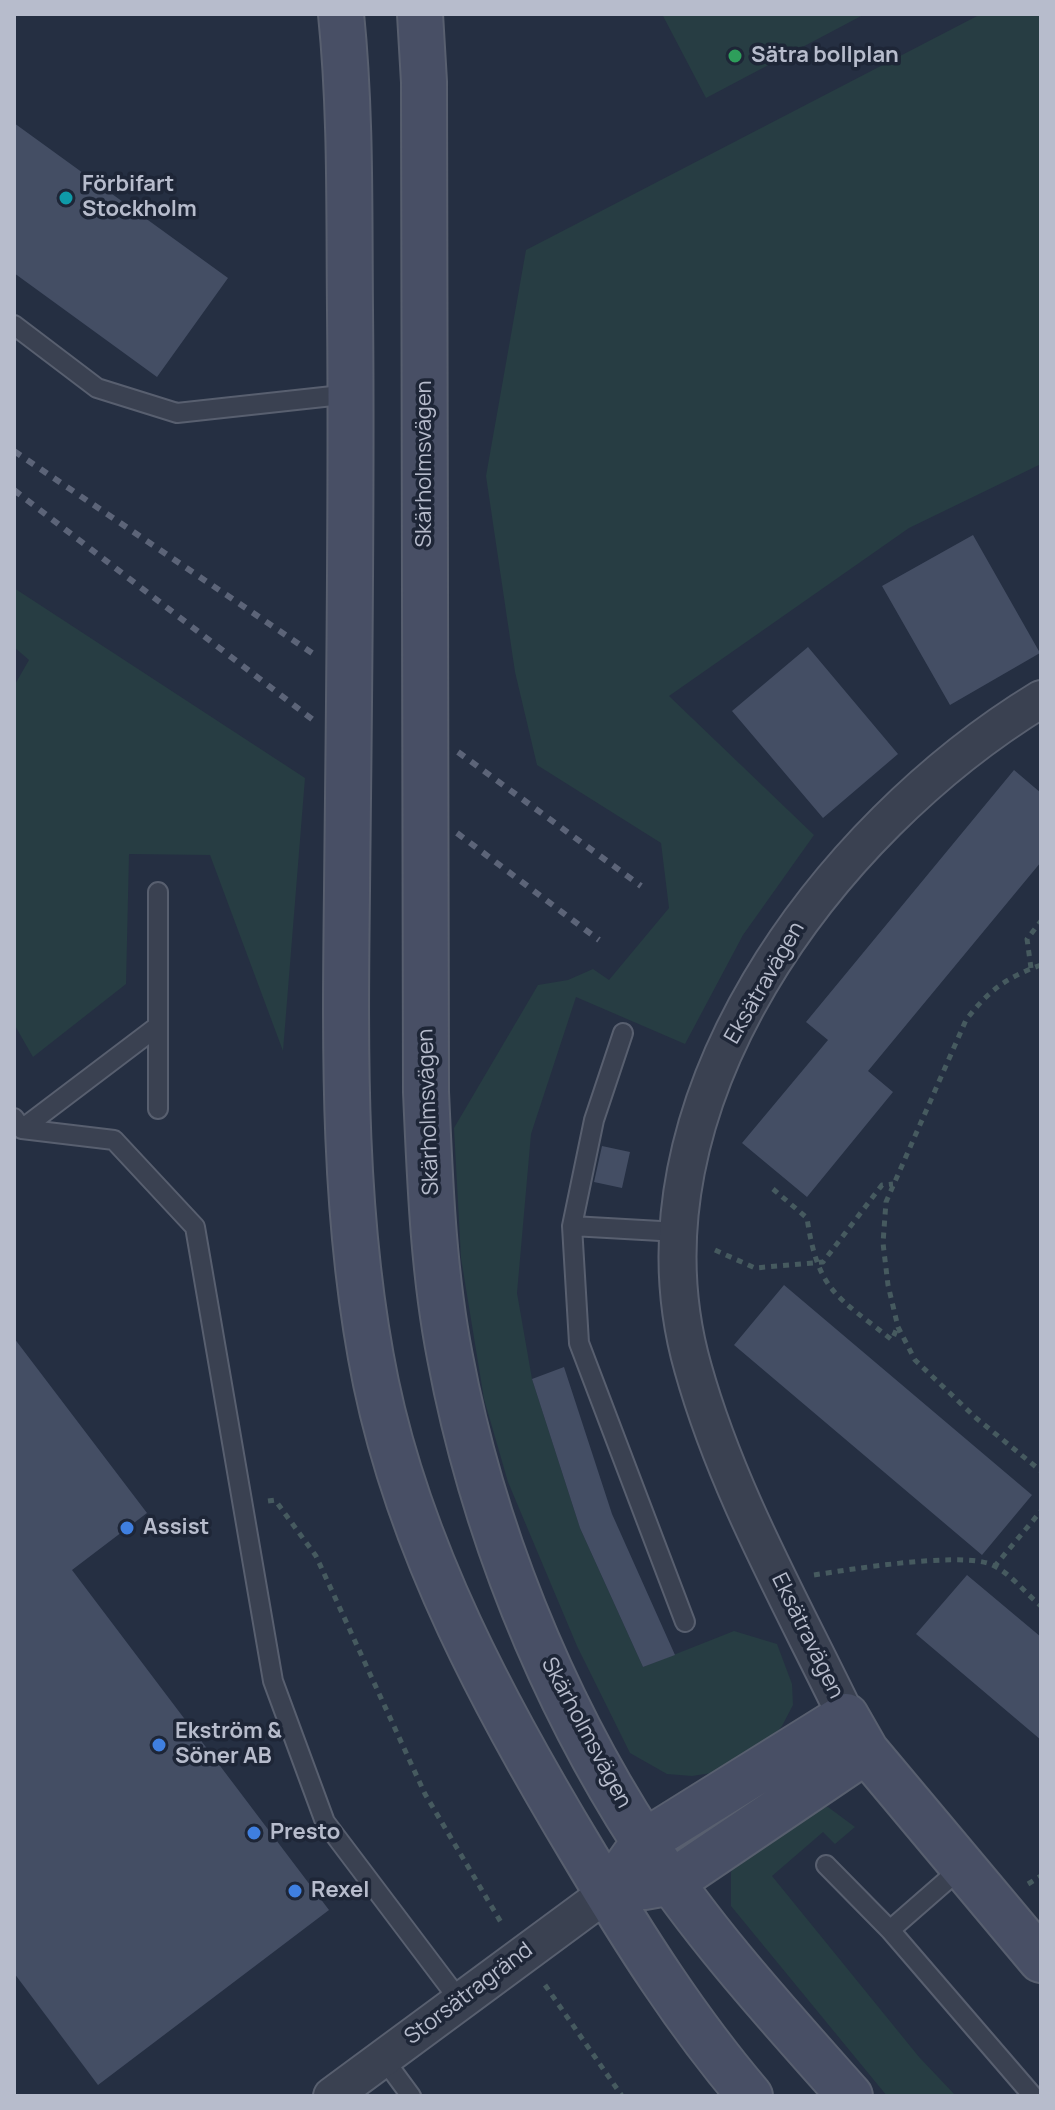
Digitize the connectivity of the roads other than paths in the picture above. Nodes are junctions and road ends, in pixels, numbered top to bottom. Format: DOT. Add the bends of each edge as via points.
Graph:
graph roads {
  1 [pos="341,14"];
  2 [pos="420,14"];
  3 [pos="14,325"];
  4 [pos="351,394"];
  5 [pos="1041,699"];
  6 [pos="158,892"];
  7 [pos="158,1026"];
  8 [pos="623,1033"];
  9 [pos="158,1109"];
  10 [pos="18,1124"];
  11 [pos="572,1226"];
  12 [pos="678,1232"];
  13 [pos="685,1622"];
  14 [pos="856,1733"];
  15 [pos="644,1842"];
  16 [pos="826,1865"];
  17 [pos="961,1868"];
  18 [pos="672,1882"];
  19 [pos="607,1893"];
  20 [pos="890,1930"];
  21 [pos="1041,1960"];
  22 [pos="460,2001"];
  23 [pos="383,2058"];
  24 [pos="332,2096"];
  25 [pos="411,2096"];
  26 [pos="750,2096"];
  27 [pos="850,2096"];
  28 [pos="1033,2096"];
  1 -- 4 [label="main road" via="348,83"];
  2 -- 15 [label="main road, Skärholmsvägen" via="425,114 426,1092 432,1219 450,1357 488,1507 555,1683"];
  3 -- 4 [label="lane" via="97,388 177,413"];
  4 -- 19 [label="main road" via="346,1031 355,1227 376,1383 412,1511 470,1649 535,1773"];
  5 -- 12 [label="street, Eksätravägen" via="948,764 864,843 790,934 734,1029 694,1132"];
  6 -- 7 [label="lane"];
  7 -- 9 [label="lane"];
  7 -- 10 [label="lane"];
  8 -- 11 [label="lane" via="594,1120"];
  10 -- 22 [label="lane" via="114,1140 195,1227 273,1681 325,1822"];
  11 -- 12 [label="lane"];
  11 -- 13 [label="lane" via="579,1343"];
  12 -- 14 [label="street, Eksätravägen" via="681,1300 692,1365 733,1484"];
  14 -- 15 [label="main road, Eksätravägen"];
  14 -- 17 [label="main road, Eksätravägen"];
  14 -- 18 [label="main road"];
  15 -- 18 [label="main road, Skärholmsvägen"];
  15 -- 19 [label="main road"];
  16 -- 20 [label="lane"];
  17 -- 20 [label="lane"];
  17 -- 21 [label="main road, Eksätravägen"];
  18 -- 19 [label="main road"];
  18 -- 27 [label="main road, Skärholmsvägen" via="759,1993"];
  19 -- 22 [label="street, Storsätragränd"];
  19 -- 26 [label="main road" via="701,2039"];
  20 -- 28 [label="lane"];
  22 -- 23 [label="street, Storsätragränd"];
  23 -- 24 [label="street, Storsätragränd"];
  23 -- 25 [label="lane"];
}
